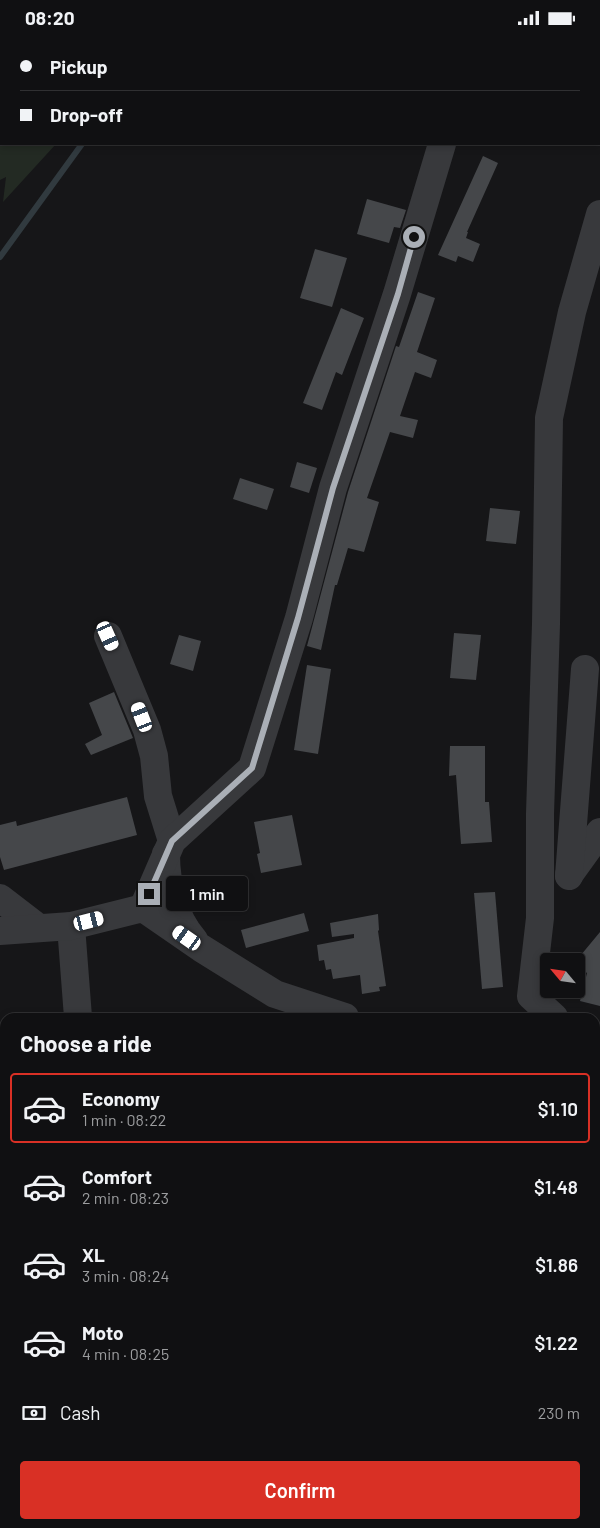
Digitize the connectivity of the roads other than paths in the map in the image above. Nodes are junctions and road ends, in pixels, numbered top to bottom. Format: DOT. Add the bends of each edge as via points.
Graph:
graph roads {
  1 [pos="442,145"];
  2 [pos="600,214"];
  3 [pos="108,636"];
  4 [pos="586,669"];
  5 [pos="600,831"];
  6 [pos="169,847"];
  7 [pos="569,876"];
  8 [pos="0,898"];
  9 [pos="143,908"];
  10 [pos="540,918"];
  11 [pos="72,925"];
  12 [pos="39,928"];
  13 [pos="0,931"];
  14 [pos="201,949"];
  15 [pos="78,1013"];
  16 [pos="324,1013"];
  17 [pos="550,1013"];
  1 -- 6 [label="street" via="398,294 333,488 298,618 252,768"];
  2 -- 10 [label="street" via="572,312 549,419"];
  3 -- 6 [label="street" via="147,730"];
  4 -- 7 [label="street"];
  5 -- 7 [label="street"];
  6 -- 9 [label="street"];
  6 -- 14 [label="street" via="166,869 171,892 178,914"];
  7 -- 10 [label="street"];
  8 -- 12 [label="street"];
  9 -- 11 [label="street"];
  9 -- 14 [label="street"];
  10 -- 17 [label="street" via="531,996"];
  11 -- 12 [label="street"];
  11 -- 15 [label="street"];
  12 -- 13 [label="street"];
  14 -- 16 [label="street" via="275,994"];
}
